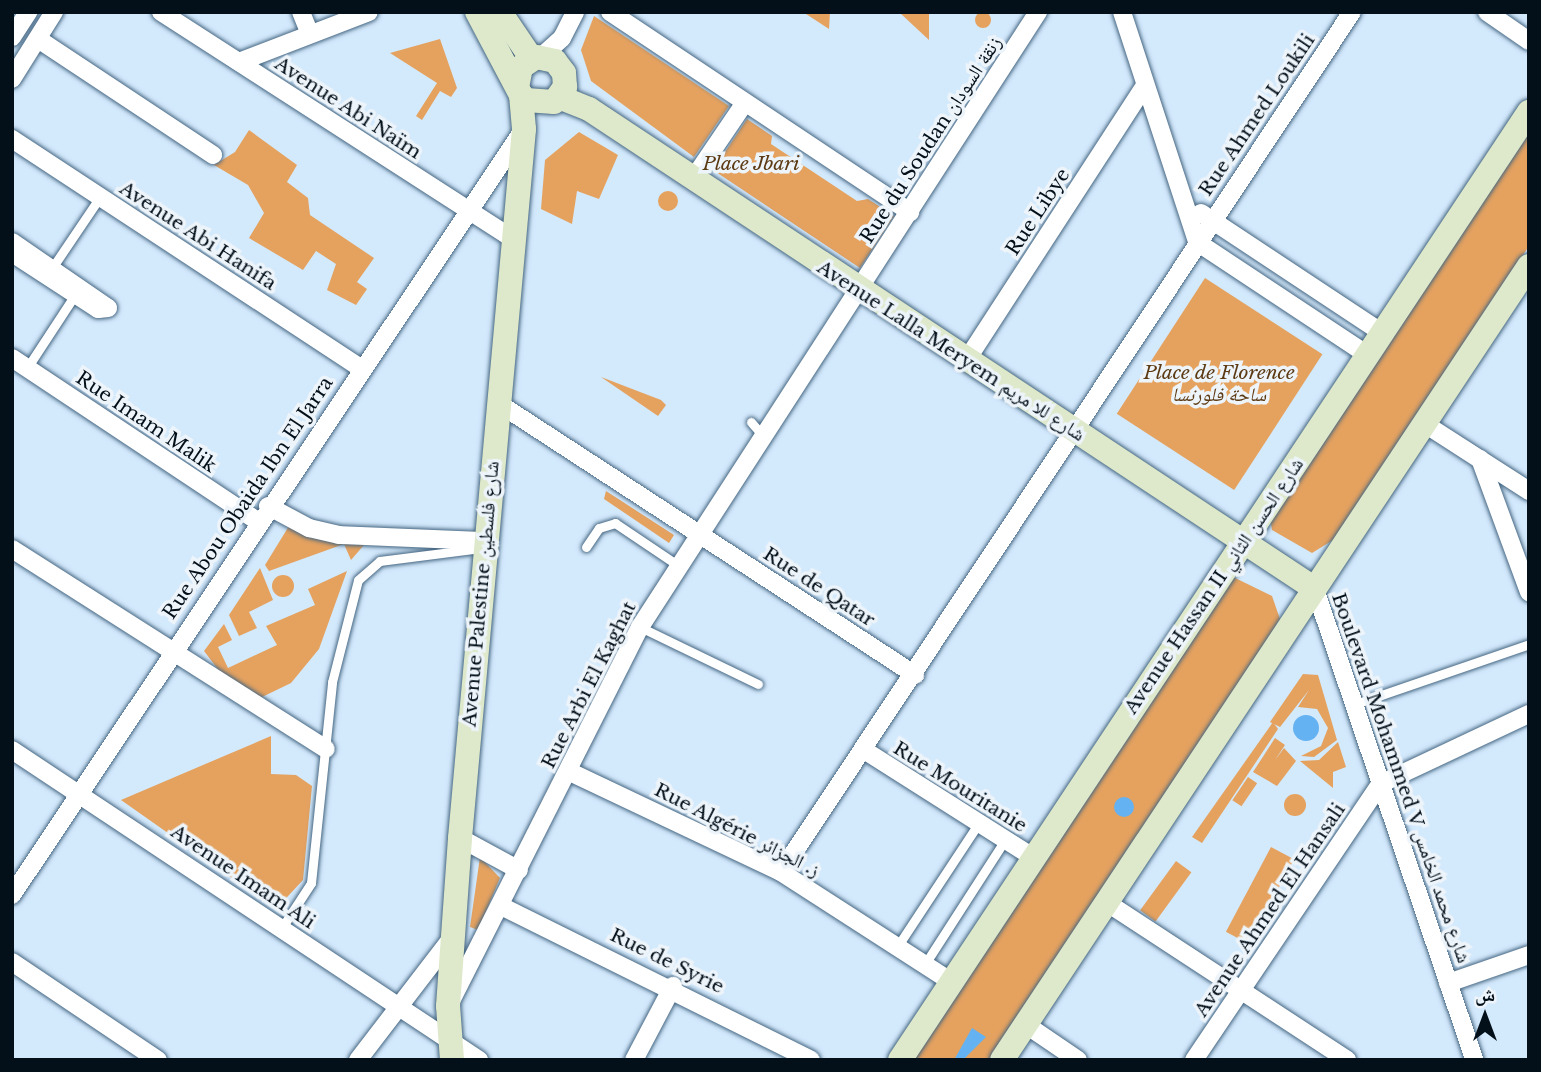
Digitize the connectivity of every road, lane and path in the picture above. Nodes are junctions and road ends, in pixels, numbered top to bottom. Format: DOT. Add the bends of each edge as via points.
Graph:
graph roads {
  1 [pos="29,12"];
  2 [pos="54,12"];
  3 [pos="161,12"];
  4 [pos="301,12"];
  5 [pos="369,12"];
  6 [pos="477,12"];
  7 [pos="500,12"];
  8 [pos="575,12"];
  9 [pos="610,12"];
  10 [pos="1038,12"];
  11 [pos="1122,12"];
  12 [pos="1352,12"];
  13 [pos="1487,12"];
  14 [pos="310,34"];
  15 [pos="12,37"];
  16 [pos="38,39"];
  17 [pos="1529,41"];
  18 [pos="239,62"];
  19 [pos="551,77"];
  20 [pos="12,79"];
  21 [pos="1145,86"];
  22 [pos="519,91"];
  23 [pos="744,104"];
  24 [pos="1529,112"];
  25 [pos="524,129"];
  26 [pos="12,139"];
  27 [pos="213,155"];
  28 [pos="693,178"];
  29 [pos="100,197"];
  30 [pos="1184,202"];
  31 [pos="468,211"];
  32 [pos="910,212"];
  33 [pos="1211,219"];
  34 [pos="513,239"];
  35 [pos="12,242"];
  36 [pos="1197,242"];
  37 [pos="12,253"];
  38 [pos="50,271"];
  39 [pos="1526,276"];
  40 [pos="78,290"];
  41 [pos="860,291"];
  42 [pos="1382,333"];
  43 [pos="1368,355"];
  44 [pos="966,361"];
  45 [pos="20,363"];
  46 [pos="359,368"];
  47 [pos="498,403"];
  48 [pos="1425,424"];
  49 [pos="1072,431"];
  50 [pos="1480,459"];
  51 [pos="1529,491"];
  52 [pos="262,513"];
  53 [pos="700,535"];
  54 [pos="1244,542"];
  55 [pos="484,545"];
  56 [pos="586,547"];
  57 [pos="12,549"];
  58 [pos="679,566"];
  59 [pos="1315,589"];
  60 [pos="1529,592"];
  61 [pos="640,626"];
  62 [pos="1529,644"];
  63 [pos="170,652"];
  64 [pos="915,675"];
  65 [pos="758,684"];
  66 [pos="1355,704"];
  67 [pos="1529,714"];
  68 [pos="326,749"];
  69 [pos="12,750"];
  70 [pos="864,750"];
  71 [pos="568,771"];
  72 [pos="1380,784"];
  73 [pos="78,792"];
  74 [pos="978,824"];
  75 [pos="460,838"];
  76 [pos="1006,841"];
  77 [pos="1034,858"];
  78 [pos="519,870"];
  79 [pos="781,872"];
  80 [pos="12,895"];
  81 [pos="1106,902"];
  82 [pos="501,906"];
  83 [pos="282,929"];
  84 [pos="454,935"];
  85 [pos="898,944"];
  86 [pos="1529,956"];
  87 [pos="12,962"];
  88 [pos="925,964"];
  89 [pos="952,982"];
  90 [pos="1448,983"];
  91 [pos="673,986"];
  92 [pos="1240,993"];
  93 [pos="394,1006"];
  94 [pos="448,1006"];
  95 [pos="1025,1024"];
  96 [pos="450,1050"];
  97 [pos="158,1060"];
  98 [pos="358,1060"];
  99 [pos="479,1060"];
  100 [pos="634,1060"];
  101 [pos="811,1060"];
  102 [pos="900,1060"];
  103 [pos="1002,1060"];
  104 [pos="1078,1060"];
  105 [pos="1194,1060"];
  106 [pos="1347,1060"];
  107 [pos="1474,1060"];
  1 -- 15 [label="street"];
  2 -- 16 [label="street"];
  3 -- 18 [label="street, Avenue Abi Naïm"];
  4 -- 14 [label="street"];
  5 -- 14 [label="street"];
  6 -- 22 [label="street"];
  7 -- 19 [label="street"];
  8 -- 19 [label="street"];
  9 -- 23 [label="street"];
  10 -- 32 [label="street, Rue du Soudan زنقة السودان"];
  11 -- 21 [label="street"];
  12 -- 33 [label="street, Rue Ahmed Loukili"];
  13 -- 17 [label="street"];
  14 -- 18 [label="street"];
  16 -- 20 [label="street"];
  16 -- 27 [label="street"];
  18 -- 31 [label="street, Avenue Abi Naïm"];
  19 -- 22 [label="street, Avenue Lalla Meryem شارع للا مريم"];
  19 -- 22 [label="street" via="521,67"];
  19 -- 25 [label="street"];
  19 -- 28 [label="street, Avenue Lalla Meryem شارع للا مريم" via="589,109"];
  21 -- 30 [label="street"];
  21 -- 44 [label="street, Rue Libye"];
  22 -- 25 [label="street, Avenue Palestine شارع فلسطين"];
  23 -- 28 [label="street"];
  23 -- 32 [label="street"];
  24 -- 42 [label="street, Avenue Hassan II شارع الحسن الثاني"];
  25 -- 31 [label="street, Rue Abou Obaida Ibn El Jarra"];
  25 -- 34 [label="street, Avenue Palestine شارع فلسطين"];
  26 -- 29 [label="street, Avenue Abi Hanifa"];
  28 -- 41 [label="street, Avenue Lalla Meryem شارع للا مريم"];
  29 -- 38 [label="lane"];
  29 -- 46 [label="street, Avenue Abi Hanifa"];
  30 -- 33 [label="street"];
  30 -- 36 [label="street"];
  31 -- 34 [label="street, Avenue Abi Naïm"];
  31 -- 46 [label="street, Rue Abou Obaida Ibn El Jarra"];
  32 -- 41 [label="street, Rue du Soudan زنقة السودان"];
  33 -- 36 [label="street, Rue Ahmed Loukili"];
  33 -- 42 [label="street"];
  34 -- 47 [label="street, Avenue Palestine شارع فلسطين"];
  35 -- 38 [label="street"];
  36 -- 43 [label="street"];
  36 -- 49 [label="street, Rue Ahmed Loukili"];
  37 -- 38 [label="street"];
  38 -- 40 [label="street"];
  39 -- 48 [label="street"];
  40 -- 45 [label="lane"];
  41 -- 44 [label="street, Avenue Lalla Meryem شارع للا مريم"];
  41 -- 53 [label="street, Rue Arbi El Kaghat" via="757,429"];
  42 -- 43 [label="street, Avenue Hassan II شارع الحسن الثاني"];
  43 -- 54 [label="street, Avenue Hassan II شارع الحسن الثاني"];
  44 -- 49 [label="street, Avenue Lalla Meryem شارع للا مريم"];
  45 -- 52 [label="street, Rue Imam Malik"];
  46 -- 52 [label="street, Rue Abou Obaida Ibn El Jarra"];
  47 -- 53 [label="street, Rue de Qatar"];
  47 -- 55 [label="street, Avenue Palestine شارع فلسطين"];
  48 -- 50 [label="street"];
  48 -- 59 [label="street"];
  49 -- 54 [label="street, Avenue Lalla Meryem شارع للا مريم"];
  49 -- 64 [label="street, Rue Ahmed Loukili"];
  50 -- 51 [label="street"];
  50 -- 60 [label="street"];
  52 -- 55 [label="street, Rue Imam Malik" via="338,535"];
  52 -- 63 [label="street, Rue Abou Obaida Ibn El Jarra"];
  53 -- 58 [label="street, Rue Arbi El Kaghat"];
  53 -- 64 [label="street, Rue de Qatar"];
  54 -- 59 [label="street, Avenue Lalla Meryem شارع للا مريم"];
  54 -- 77 [label="street, Avenue Hassan II شارع الحسن الثاني"];
  55 -- 68 [label="lane" via="380,561 366,569 342,631"];
  55 -- 75 [label="street, Avenue Palestine شارع فلسطين"];
  56 -- 58 [label="lane" via="599,528 615,523"];
  57 -- 63 [label="street"];
  58 -- 61 [label="street, Rue Arbi El Kaghat"];
  59 -- 66 [label="street, Boulevard Mohammed V شارع محمد الخامس"];
  59 -- 81 [label="street"];
  61 -- 65 [label="lane"];
  61 -- 71 [label="street, Rue Arbi El Kaghat"];
  62 -- 66 [label="lane"];
  63 -- 68 [label="street"];
  63 -- 73 [label="street, Rue Abou Obaida Ibn El Jarra"];
  64 -- 70 [label="street, Rue Ahmed Loukili"];
  66 -- 72 [label="street, Boulevard Mohammed V شارع محمد الخامس"];
  67 -- 72 [label="street"];
  68 -- 83 [label="lane" via="311,883"];
  69 -- 73 [label="street, Avenue Imam Ali"];
  70 -- 74 [label="street, Rue Mouritanie"];
  70 -- 79 [label="street, Rue Ahmed Loukili"];
  71 -- 78 [label="street, Rue Arbi El Kaghat"];
  71 -- 79 [label="street, Rue Algérie ز. الجزائر"];
  72 -- 90 [label="street, Boulevard Mohammed V شارع محمد الخامس"];
  72 -- 92 [label="street, Avenue Ahmed El Hansali"];
  73 -- 80 [label="street, Rue Abou Obaida Ibn El Jarra"];
  73 -- 83 [label="street, Avenue Imam Ali"];
  74 -- 76 [label="street, Rue Mouritanie"];
  74 -- 85 [label="lane"];
  75 -- 78 [label="street"];
  75 -- 84 [label="street, Avenue Palestine شارع فلسطين"];
  76 -- 77 [label="street, Rue Mouritanie"];
  76 -- 88 [label="lane"];
  77 -- 89 [label="street, Avenue Hassan II شارع الحسن الثاني"];
  78 -- 82 [label="street, Rue Arbi El Kaghat"];
  79 -- 85 [label="street, Rue Algérie ز. الجزائر"];
  81 -- 92 [label="street"];
  81 -- 95 [label="street"];
  82 -- 91 [label="street, Rue de Syrie"];
  82 -- 94 [label="street, Rue Arbi El Kaghat"];
  83 -- 93 [label="street, Avenue Imam Ali"];
  84 -- 93 [label="street" via="416,992"];
  84 -- 94 [label="street, Avenue Palestine شارع فلسطين"];
  85 -- 88 [label="street, Rue Algérie ز. الجزائر"];
  86 -- 90 [label="street"];
  87 -- 97 [label="street"];
  88 -- 89 [label="street, Rue Algérie ز. الجزائر"];
  89 -- 102 [label="street, Avenue Hassan II شارع الحسن الثاني"];
  90 -- 107 [label="street, Boulevard Mohammed V شارع محمد الخامس"];
  91 -- 100 [label="street"];
  91 -- 101 [label="street, Rue de Syrie"];
  92 -- 105 [label="street, Avenue Ahmed El Hansali"];
  92 -- 106 [label="street"];
  93 -- 96 [label="street, Avenue Imam Ali"];
  93 -- 98 [label="street"];
  94 -- 96 [label="street, Avenue Palestine شارع فلسطين"];
  95 -- 103 [label="street"];
  95 -- 104 [label="street"];
  96 -- 99 [label="street, Avenue Imam Ali"];
}
